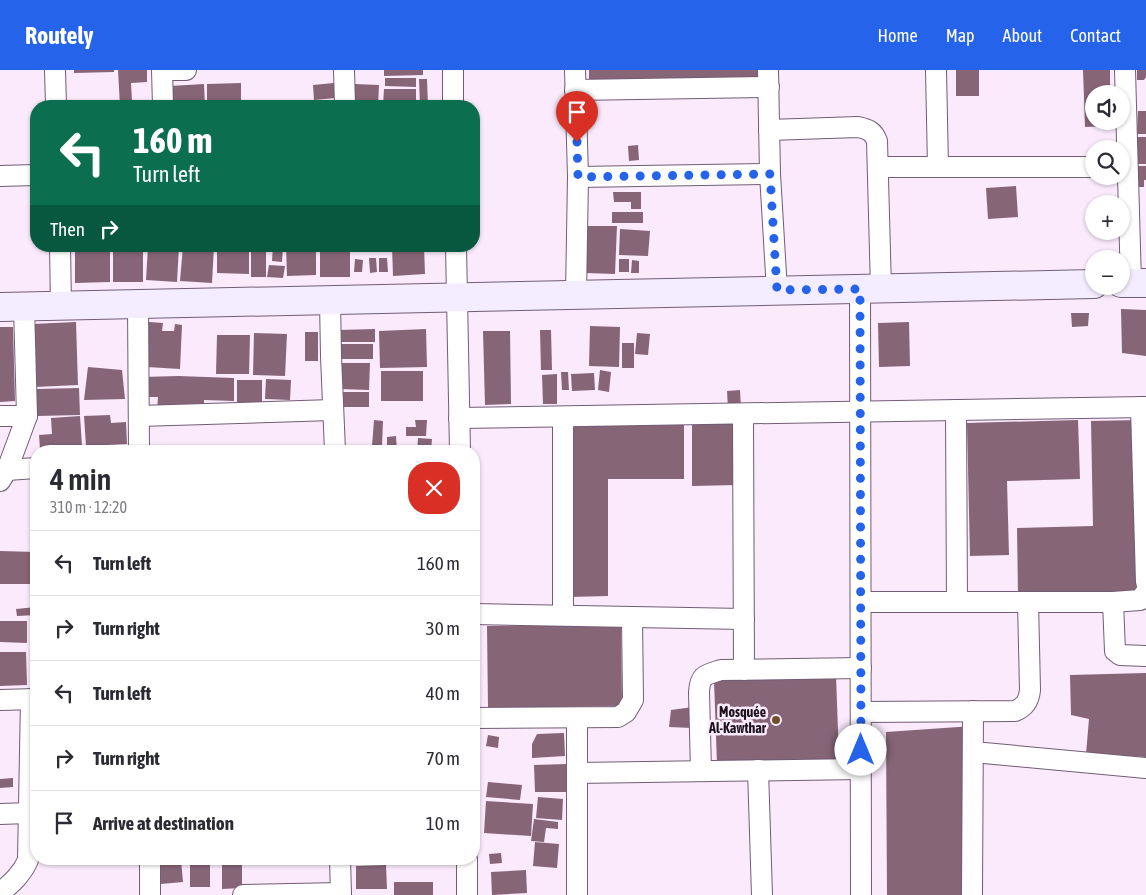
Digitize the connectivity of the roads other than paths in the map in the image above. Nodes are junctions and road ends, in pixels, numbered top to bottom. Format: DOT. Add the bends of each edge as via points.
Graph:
graph roads {
  1 [pos="56,70"];
  2 [pos="186,70"];
  3 [pos="344,70"];
  4 [pos="453,70"];
  5 [pos="936,70"];
  6 [pos="1125,70"];
  7 [pos="768,79"];
  8 [pos="575,80"];
  9 [pos="56,100"];
  10 [pos="163,100"];
  11 [pos="345,100"];
  12 [pos="453,100"];
  13 [pos="769,130"];
  14 [pos="1124,140"];
  15 [pos="878,167"];
  16 [pos="938,167"];
  17 [pos="1085,167"];
  18 [pos="30,174"];
  19 [pos="770,174"];
  20 [pos="0,176"];
  21 [pos="578,177"];
  22 [pos="1125,185"];
  23 [pos="60,252"];
  24 [pos="456,252"];
  25 [pos="1133,283"];
  26 [pos="1085,284"];
  27 [pos="871,289"];
  28 [pos="777,290"];
  29 [pos="576,295"];
  30 [pos="457,297"];
  31 [pos="330,300"];
  32 [pos="138,304"];
  33 [pos="61,306"];
  34 [pos="12,307"];
  35 [pos="1143,407"];
  36 [pos="333,410"];
  37 [pos="956,410"];
  38 [pos="860,414"];
  39 [pos="743,415"];
  40 [pos="0,416"];
  41 [pos="27,416"];
  42 [pos="138,416"];
  43 [pos="563,417"];
  44 [pos="459,418"];
  45 [pos="139,445"];
  46 [pos="335,445"];
  47 [pos="460,445"];
  48 [pos="30,470"];
  49 [pos="4,476"];
  50 [pos="1146,582"];
  51 [pos="1146,592"];
  52 [pos="860,602"];
  53 [pos="957,602"];
  54 [pos="1028,602"];
  55 [pos="1113,602"];
  56 [pos="480,614"];
  57 [pos="563,615"];
  58 [pos="632,617"];
  59 [pos="744,619"];
  60 [pos="1146,656"];
  61 [pos="860,668"];
  62 [pos="744,670"];
  63 [pos="30,699"];
  64 [pos="0,700"];
  65 [pos="973,711"];
  66 [pos="861,712"];
  67 [pos="480,718"];
  68 [pos="577,718"];
  69 [pos="973,752"];
  70 [pos="1146,768"];
  71 [pos="861,769"];
  72 [pos="758,770"];
  73 [pos="700,771"];
  74 [pos="577,773"];
  75 [pos="30,784"];
  76 [pos="29,813"];
  77 [pos="0,814"];
  78 [pos="150,865"];
  79 [pos="340,865"];
  80 [pos="467,865"];
  81 [pos="0,893"];
  82 [pos="341,894"];
  83 [pos="150,895"];
  84 [pos="243,895"];
  85 [pos="468,895"];
  86 [pos="577,895"];
  87 [pos="762,895"];
  88 [pos="861,895"];
  89 [pos="972,895"];
  1 -- 9 [label="street"];
  2 -- 10 [label="street" via="162,70"];
  3 -- 11 [label="street"];
  4 -- 12 [label="street"];
  5 -- 16 [label="street"];
  6 -- 14 [label="street"];
  7 -- 8 [label="street"];
  7 -- 13 [label="street"];
  8 -- 21 [label="street"];
  13 -- 15 [label="street" via="867,129 874,133 877,141"];
  13 -- 19 [label="street"];
  15 -- 16 [label="street"];
  15 -- 27 [label="street"];
  16 -- 17 [label="street"];
  18 -- 20 [label="street"];
  19 -- 21 [label="street"];
  19 -- 28 [label="street"];
  21 -- 29 [label="street"];
  22 -- 25 [label="street"];
  23 -- 33 [label="street"];
  24 -- 30 [label="street"];
  26 -- 27 [label="street"];
  27 -- 28 [label="street"];
  27 -- 38 [label="street"];
  28 -- 29 [label="street"];
  29 -- 30 [label="street"];
  30 -- 31 [label="street"];
  30 -- 44 [label="street"];
  31 -- 32 [label="street"];
  31 -- 36 [label="street"];
  32 -- 33 [label="street"];
  32 -- 42 [label="street"];
  33 -- 34 [label="street"];
  34 -- 41 [label="street"];
  35 -- 37 [label="street"];
  35 -- 50 [label="street"];
  36 -- 42 [label="street"];
  36 -- 46 [label="street"];
  37 -- 38 [label="street"];
  37 -- 53 [label="street"];
  38 -- 39 [label="street"];
  38 -- 52 [label="street"];
  39 -- 43 [label="street"];
  39 -- 59 [label="street"];
  40 -- 41 [label="street"];
  41 -- 49 [label="street"];
  42 -- 45 [label="street"];
  43 -- 44 [label="street"];
  43 -- 57 [label="street"];
  44 -- 47 [label="street"];
  48 -- 49 [label="street"];
  51 -- 55 [label="street" via="1140,600"];
  52 -- 53 [label="street"];
  52 -- 61 [label="street"];
  53 -- 54 [label="street"];
  54 -- 55 [label="street"];
  54 -- 65 [label="street" via="1030,697 1024,708 1015,711"];
  55 -- 60 [label="street" via="1115,650 1120,656"];
  56 -- 57 [label="street"];
  57 -- 58 [label="street"];
  58 -- 59 [label="street"];
  58 -- 68 [label="street" via="633,700 626,712 618,717"];
  59 -- 62 [label="street"];
  61 -- 62 [label="street"];
  61 -- 66 [label="street"];
  62 -- 73 [label="street" via="721,670 705,675 700,682"];
  63 -- 64 [label="street"];
  65 -- 66 [label="street"];
  65 -- 69 [label="street"];
  66 -- 71 [label="street"];
  67 -- 68 [label="street"];
  68 -- 74 [label="street"];
  69 -- 70 [label="street"];
  69 -- 89 [label="street"];
  71 -- 72 [label="street"];
  71 -- 88 [label="street"];
  72 -- 73 [label="street"];
  72 -- 87 [label="street"];
  73 -- 74 [label="street"];
  74 -- 86 [label="street"];
  75 -- 76 [label="street"];
  76 -- 77 [label="street"];
  76 -- 81 [label="street" via="28,860 16,879"];
  78 -- 83 [label="street"];
  79 -- 82 [label="street"];
  80 -- 85 [label="street"];
  82 -- 84 [label="street"];
}
